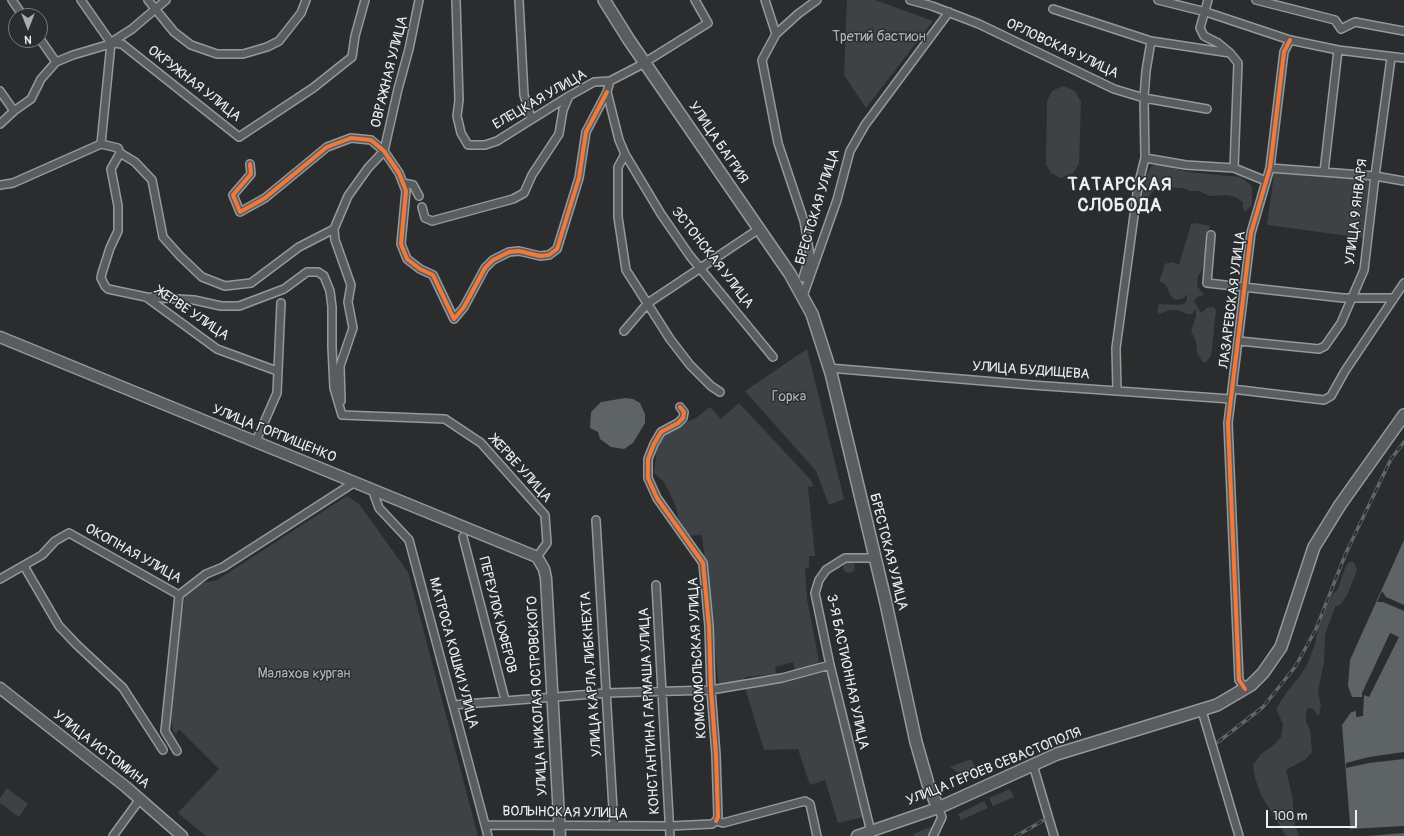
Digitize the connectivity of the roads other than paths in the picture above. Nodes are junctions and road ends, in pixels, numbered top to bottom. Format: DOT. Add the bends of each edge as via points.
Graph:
graph roads {
  1 [pos="81,0"];
  2 [pos="148,0"];
  3 [pos="166,0"];
  4 [pos="306,0"];
  5 [pos="365,0"];
  6 [pos="419,0"];
  7 [pos="456,0"];
  8 [pos="519,0"];
  9 [pos="604,0"];
  10 [pos="695,0"];
  11 [pos="764,0"];
  12 [pos="817,0"];
  13 [pos="910,0"];
  14 [pos="1158,0"];
  15 [pos="1208,0"];
  16 [pos="1256,0"];
  17 [pos="1053,9"];
  18 [pos="154,10"];
  19 [pos="949,12"];
  20 [pos="1206,12"];
  21 [pos="1404,32"];
  22 [pos="776,34"];
  23 [pos="1290,40"];
  24 [pos="1151,41"];
  25 [pos="111,43"];
  26 [pos="46,48"];
  27 [pos="1338,50"];
  28 [pos="1230,53"];
  29 [pos="1391,58"];
  30 [pos="1404,58"];
  31 [pos="56,62"];
  32 [pos="644,62"];
  33 [pos="610,81"];
  34 [pos="0,91"];
  35 [pos="607,92"];
  36 [pos="569,96"];
  37 [pos="1144,98"];
  38 [pos="1207,109"];
  39 [pos="14,111"];
  40 [pos="531,118"];
  41 [pos="0,124"];
  42 [pos="101,144"];
  43 [pos="384,151"];
  44 [pos="120,153"];
  45 [pos="625,154"];
  46 [pos="1145,158"];
  47 [pos="250,164"];
  48 [pos="1234,168"];
  49 [pos="1270,168"];
  50 [pos="1324,172"];
  51 [pos="1375,176"];
  52 [pos="1266,181"];
  53 [pos="1404,181"];
  54 [pos="403,183"];
  55 [pos="0,185"];
  56 [pos="419,196"];
  57 [pos="422,207"];
  58 [pos="334,229"];
  59 [pos="759,230"];
  60 [pos="1211,235"];
  61 [pos="702,268"];
  62 [pos="803,278"];
  63 [pos="1404,283"];
  64 [pos="1243,288"];
  65 [pos="146,297"];
  66 [pos="1354,297"];
  67 [pos="1394,298"];
  68 [pos="805,300"];
  69 [pos="281,303"];
  70 [pos="648,304"];
  71 [pos="624,331"];
  72 [pos="0,337"];
  73 [pos="1239,341"];
  74 [pos="773,357"];
  75 [pos="829,368"];
  76 [pos="278,371"];
  77 [pos="1232,389"];
  78 [pos="1117,390"];
  79 [pos="720,392"];
  80 [pos="1231,399"];
  81 [pos="680,407"];
  82 [pos="342,415"];
  83 [pos="1404,415"];
  84 [pos="256,441"];
  85 [pos="355,482"];
  86 [pos="372,489"];
  87 [pos="596,520"];
  88 [pos="463,537"];
  89 [pos="537,557"];
  90 [pos="875,558"];
  91 [pos="24,566"];
  92 [pos="0,579"];
  93 [pos="656,586"];
  94 [pos="179,595"];
  95 [pos="830,665"];
  96 [pos="0,688"];
  97 [pos="1245,689"];
  98 [pos="711,690"];
  99 [pos="663,692"];
  100 [pos="606,694"];
  101 [pos="553,699"];
  102 [pos="505,700"];
  103 [pos="453,705"];
  104 [pos="1202,711"];
  105 [pos="163,750"];
  106 [pos="176,751"];
  107 [pos="1033,765"];
  108 [pos="140,799"];
  109 [pos="938,808"];
  110 [pos="716,821"];
  111 [pos="486,825"];
  112 [pos="614,826"];
  113 [pos="670,826"];
  114 [pos="559,831"];
  115 [pos="871,832"];
  116 [pos="113,836"];
  117 [pos="182,836"];
  118 [pos="488,836"];
  119 [pos="670,836"];
  120 [pos="817,836"];
  121 [pos="857,836"];
  122 [pos="933,836"];
  123 [pos="1054,836"];
  124 [pos="1239,836"];
  1 -- 25 [label="street"];
  2 -- 18 [label="street"];
  3 -- 18 [label="street"];
  4 -- 18 [label="street" via="301,13 278,41 243,54 217,54 191,45 174,32"];
  5 -- 25 [label="street, ОКРУЖНАЯ УЛИЦА" via="352,57 313,88 240,136 122,44"];
  6 -- 43 [label="street, ОВРАЖНАЯ УЛИЦА"];
  7 -- 40 [label="street, ЕЛЕЦКАЯ УЛИЦА" via="459,100 457,116 461,133 468,145 485,145 497,141"];
  8 -- 40 [label="street" via="524,95"];
  9 -- 32 [label="main road, УЛИЦА БАГРИЯ"];
  10 -- 32 [label="street, ЕЛЕЦКАЯ УЛИЦА" via="708,23"];
  11 -- 22 [label="street"];
  12 -- 22 [label="street"];
  13 -- 19 [label="street, ОРЛОВСКАЯ УЛИЦА"];
  14 -- 20 [label="street"];
  15 -- 20 [label="street"];
  16 -- 21 [label="street" via="1335,20 1341,29 1355,22"];
  17 -- 24 [label="street"];
  18 -- 25 [label="street"];
  19 -- 37 [label="street, ОРЛОВСКАЯ УЛИЦА" via="1114,89"];
  19 -- 68 [label="street, БРЕСТСКАЯ УЛИЦА" via="865,125 850,151"];
  20 -- 23 [label="street"];
  20 -- 28 [label="street" via="1200,28 1204,36"];
  22 -- 62 [label="street" via="762,60 778,143 804,221 810,255"];
  23 -- 27 [label="street"];
  23 -- 49 [label="street, ЛАЗАРЕВСКАЯ УЛИЦА" via="1284,52"];
  24 -- 28 [label="street"];
  24 -- 37 [label="street"];
  25 -- 31 [label="street"];
  25 -- 42 [label="street"];
  26 -- 31 [label="street"];
  27 -- 29 [label="street"];
  27 -- 50 [label="street"];
  28 -- 48 [label="street" via="1238,63"];
  29 -- 30 [label="street"];
  29 -- 51 [label="street, УЛИЦА 9 ЯНВАРЯ"];
  31 -- 39 [label="street" via="41,79 31,99"];
  32 -- 33 [label="street, ЕЛЕЦКАЯ УЛИЦА"];
  32 -- 59 [label="main road, УЛИЦА БАГРИЯ"];
  33 -- 35 [label="street, ЭСТОНСКАЯ УЛИЦА"];
  33 -- 36 [label="street, ЕЛЕЦКАЯ УЛИЦА" via="594,82"];
  34 -- 39 [label="street"];
  35 -- 45 [label="street, ЭСТОНСКАЯ УЛИЦА"];
  35 -- 54 [label="street" via="586,132 579,178 557,249 549,255 540,256 519,251 509,252 493,260 485,268 464,307 454,318 433,275 407,259 401,244 406,191"];
  36 -- 40 [label="street, ЕЛЕЦКАЯ УЛИЦА"];
  36 -- 57 [label="street" via="563,110 559,134 532,175 524,193 513,199 432,221 425,218"];
  37 -- 38 [label="street, ОРЛОВСКАЯ УЛИЦА"];
  37 -- 46 [label="street"];
  39 -- 41 [label="street"];
  42 -- 44 [label="street" via="118,148"];
  42 -- 55 [label="street" via="13,183"];
  43 -- 47 [label="street" via="371,140 351,138 327,148 265,198 240,212 233,195 251,174"];
  43 -- 54 [label="street"];
  43 -- 58 [label="street" via="348,196"];
  44 -- 58 [label="street" via="135,162 152,180 163,237 202,277 225,286 251,283 299,247"];
  44 -- 65 [label="street, ЖЕРВЕ УЛИЦА" via="111,169 118,206 118,231 102,273 102,282 108,289"];
  45 -- 61 [label="street, ЭСТОНСКАЯ УЛИЦА" via="661,214 690,256"];
  45 -- 70 [label="street" via="618,167 618,217 626,270"];
  46 -- 48 [label="street" via="1186,165"];
  46 -- 78 [label="street" via="1138,186 1116,348"];
  48 -- 52 [label="street"];
  49 -- 50 [label="street"];
  49 -- 52 [label="street, ЛАЗАРЕВСКАЯ УЛИЦА"];
  50 -- 51 [label="street"];
  51 -- 53 [label="street"];
  51 -- 66 [label="street, УЛИЦА 9 ЯНВАРЯ" via="1364,270"];
  52 -- 64 [label="street, ЛАЗАРЕВСКАЯ УЛИЦА" via="1251,233"];
  54 -- 56 [label="street" via="413,185"];
  58 -- 82 [label="street" via="335,240 351,285 348,302 353,328 340,366"];
  59 -- 61 [label="street"];
  59 -- 68 [label="main road, УЛИЦА БАГРИЯ"];
  60 -- 64 [label="street" via="1207,282"];
  61 -- 70 [label="street"];
  61 -- 74 [label="street, ЭСТОНСКАЯ УЛИЦА"];
  63 -- 67 [label="street"];
  64 -- 66 [label="street"];
  64 -- 73 [label="street, ЛАЗАРЕВСКАЯ УЛИЦА"];
  65 -- 76 [label="street, ЖЕРВЕ УЛИЦА" via="217,349"];
  65 -- 82 [label="street" via="238,306 284,289 307,272 318,272 324,276 330,291 334,381"];
  66 -- 67 [label="street"];
  66 -- 73 [label="street, УЛИЦА 9 ЯНВАРЯ" via="1341,323 1325,346 1319,349"];
  67 -- 77 [label="street" via="1330,396 1324,400"];
  68 -- 75 [label="main road, БРЕСТСКАЯ УЛИЦА"];
  69 -- 76 [label="street"];
  70 -- 71 [label="street"];
  70 -- 79 [label="street" via="682,355"];
  72 -- 84 [label="main road, УЛИЦА ГОРПИЩЕНКО"];
  73 -- 77 [label="street, ЛАЗАРЕВСКАЯ УЛИЦА"];
  75 -- 78 [label="street, УЛИЦА БУДИЩЕВА"];
  75 -- 90 [label="main road, БРЕСТСКАЯ УЛИЦА"];
  76 -- 84 [label="street" via="277,393"];
  77 -- 80 [label="street, ЛАЗАРЕВСКАЯ УЛИЦА"];
  78 -- 80 [label="street, УЛИЦА БУДИЩЕВА"];
  80 -- 97 [label="street, ЛАЗАРЕВСКАЯ УЛИЦА" via="1228,446 1239,680"];
  81 -- 98 [label="street, КОМСОМОЛЬСКАЯ УЛИЦА" via="684,412 683,418 661,432 654,444 648,459 648,478 657,498 703,563 709,626"];
  82 -- 89 [label="street, ЖЕРВЕ УЛИЦА" via="445,419 481,443 545,515 547,543"];
  83 -- 97 [label="main road, УЛИЦА ГЕРОЕВ СЕВАСТОПОЛЯ" via="1325,528 1307,564 1281,647 1263,673"];
  84 -- 85 [label="main road, УЛИЦА ГОРПИЩЕНКО"];
  85 -- 86 [label="main road, УЛИЦА ГОРПИЩЕНКО"];
  85 -- 94 [label="street, ОКОПНАЯ УЛИЦА" via="230,563 206,574"];
  86 -- 89 [label="main road, УЛИЦА ГОРПИЩЕНКО"];
  86 -- 103 [label="street, МАТРОСА КОШКИ УЛИЦА" via="379,508 409,540"];
  87 -- 100 [label="street, УЛИЦА КАРЛА ЛИБКНЕХТА"];
  88 -- 102 [label="street, ПЕРЕУЛОК ЮФЕРОВ"];
  89 -- 101 [label="main road, УЛИЦА НИКОЛАЯ ОСТРОВСКОГО" via="546,578"];
  90 -- 95 [label="street, 3-Я БАСТИОННАЯ УЛИЦА" via="845,558 826,570 819,580 816,593"];
  90 -- 109 [label="main road, БРЕСТСКАЯ УЛИЦА" via="916,742"];
  91 -- 92 [label="street, ОКОПНАЯ УЛИЦА"];
  91 -- 94 [label="street, ОКОПНАЯ УЛИЦА" via="69,533"];
  91 -- 105 [label="street" via="59,626 123,688"];
  93 -- 99 [label="street, КОНСТАНТИНА ГАРМАША УЛИЦА"];
  94 -- 106 [label="street" via="165,731"];
  95 -- 98 [label="street" via="782,678"];
  95 -- 115 [label="street, 3-Я БАСТИОННАЯ УЛИЦА"];
  96 -- 108 [label="main road, УЛИЦА ИСТОМИНА"];
  97 -- 104 [label="main road, УЛИЦА ГЕРОЕВ СЕВАСТОПОЛЯ"];
  98 -- 99 [label="street"];
  98 -- 110 [label="street, КОМСОМОЛЬСКАЯ УЛИЦА" via="716,763"];
  99 -- 100 [label="street"];
  99 -- 113 [label="street, КОНСТАНТИНА ГАРМАША УЛИЦА"];
  100 -- 101 [label="street"];
  100 -- 112 [label="street, УЛИЦА КАРЛА ЛИБКНЕХТА"];
  101 -- 102 [label="street"];
  101 -- 114 [label="main road, УЛИЦА НИКОЛАЯ ОСТРОВСКОГО"];
  102 -- 103 [label="street"];
  103 -- 111 [label="street, МАТРОСА КОШКИ УЛИЦА"];
  104 -- 107 [label="main road, УЛИЦА ГЕРОЕВ СЕВАСТОПОЛЯ" via="1057,754"];
  104 -- 124 [label="street"];
  107 -- 109 [label="main road, УЛИЦА ГЕРОЕВ СЕВАСТОПОЛЯ"];
  107 -- 123 [label="street"];
  108 -- 116 [label="street"];
  108 -- 117 [label="main road, УЛИЦА ИСТОМИНА"];
  109 -- 115 [label="main road, УЛИЦА ГЕРОЕВ СЕВАСТОПОЛЯ"];
  109 -- 122 [label="street" via="942,817"];
  110 -- 113 [label="street, ВОЛЫНСКАЯ УЛИЦА" via="712,824"];
  110 -- 120 [label="street, ВОЛЫНСКАЯ УЛИЦА" via="723,823 805,802 810,804"];
  111 -- 114 [label="street, ВОЛЫНСКАЯ УЛИЦА" via="553,824"];
  111 -- 118 [label="street, МАТРОСА КОШКИ УЛИЦА"];
  112 -- 113 [label="street, ВОЛЫНСКАЯ УЛИЦА"];
  112 -- 114 [label="street, ВОЛЫНСКАЯ УЛИЦА"];
  113 -- 119 [label="street, КОНСТАНТИНА ГАРМАША УЛИЦА"];
  115 -- 121 [label="main road, УЛИЦА ГЕРОЕВ СЕВАСТОПОЛЯ"];
}
